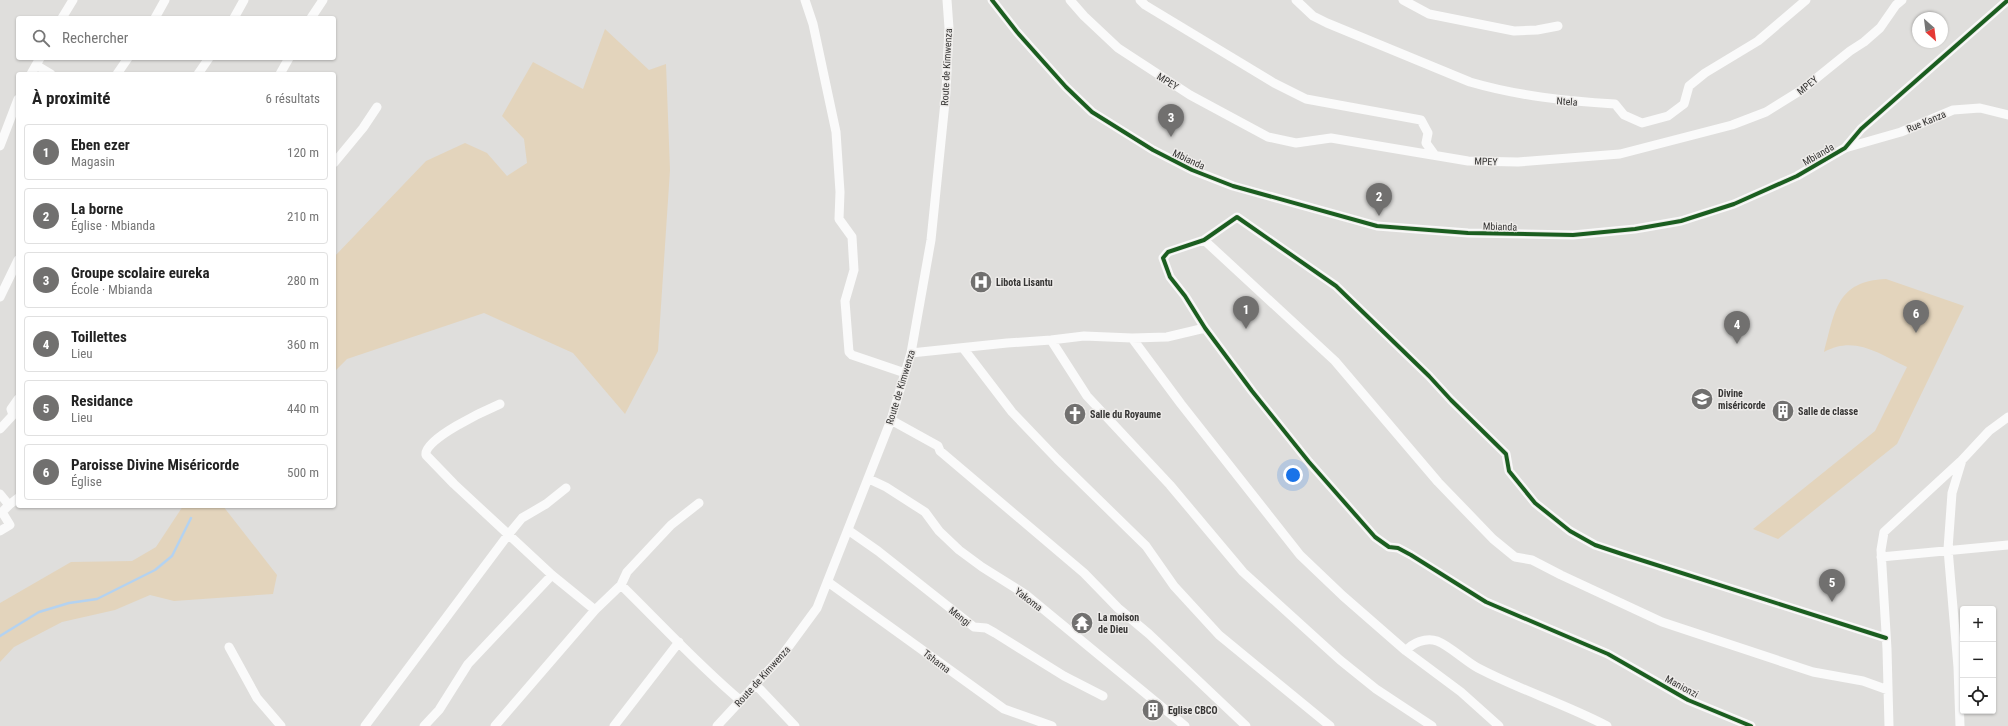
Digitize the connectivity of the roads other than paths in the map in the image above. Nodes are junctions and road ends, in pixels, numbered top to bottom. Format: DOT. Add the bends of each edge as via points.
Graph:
graph roads {
  1 [pos="73,0"];
  2 [pos="164,0"];
  3 [pos="244,0"];
  4 [pos="323,0"];
  5 [pos="805,0"];
  6 [pos="947,0"];
  7 [pos="992,0"];
  8 [pos="1070,0"];
  9 [pos="1140,0"];
  10 [pos="1296,0"];
  11 [pos="1403,0"];
  12 [pos="1806,0"];
  13 [pos="1902,0"];
  14 [pos="2008,0"];
  15 [pos="63,16"];
  16 [pos="156,16"];
  17 [pos="235,16"];
  18 [pos="312,16"];
  19 [pos="1558,26"];
  20 [pos="127,60"];
  21 [pos="208,60"];
  22 [pos="288,60"];
  23 [pos="38,62"];
  24 [pos="32,72"];
  25 [pos="49,72"];
  26 [pos="118,72"];
  27 [pos="199,72"];
  28 [pos="281,72"];
  29 [pos="16,103"];
  30 [pos="377,107"];
  31 [pos="2008,115"];
  32 [pos="4,124"];
  33 [pos="0,146"];
  34 [pos="1845,148"];
  35 [pos="1434,154"];
  36 [pos="336,161"];
  37 [pos="1204,240"];
  38 [pos="16,263"];
  39 [pos="3,284"];
  40 [pos="0,297"];
  41 [pos="1205,328"];
  42 [pos="1132,338"];
  43 [pos="1051,340"];
  44 [pos="963,348"];
  45 [pos="911,353"];
  46 [pos="905,372"];
  47 [pos="16,402"];
  48 [pos="500,404"];
  49 [pos="2008,417"];
  50 [pos="891,420"];
  51 [pos="0,429"];
  52 [pos="1962,460"];
  53 [pos="869,479"];
  54 [pos="566,488"];
  55 [pos="0,494"];
  56 [pos="16,500"];
  57 [pos="699,503"];
  58 [pos="9,505"];
  59 [pos="848,530"];
  60 [pos="0,531"];
  61 [pos="508,535"];
  62 [pos="2008,545"];
  63 [pos="1948,549"];
  64 [pos="1881,557"];
  65 [pos="552,575"];
  66 [pos="828,582"];
  67 [pos="621,585"];
  68 [pos="595,610"];
  69 [pos="1886,638"];
  70 [pos="679,642"];
  71 [pos="229,647"];
  72 [pos="1406,651"];
  73 [pos="756,686"];
  74 [pos="1888,690"];
  75 [pos="1103,696"];
  76 [pos="741,701"];
  77 [pos="281,726"];
  78 [pos="365,726"];
  79 [pos="424,726"];
  80 [pos="495,726"];
  81 [pos="614,726"];
  82 [pos="717,726"];
  83 [pos="795,726"];
  84 [pos="1052,726"];
  85 [pos="1185,726"];
  86 [pos="1246,726"];
  87 [pos="1330,726"];
  88 [pos="1432,726"];
  89 [pos="1499,726"];
  90 [pos="1607,726"];
  91 [pos="1752,726"];
  92 [pos="1889,726"];
  93 [pos="1960,726"];
  1 -- 15 [label="street"];
  2 -- 16 [label="street"];
  3 -- 17 [label="street"];
  4 -- 18 [label="street"];
  5 -- 46 [label="street" via="813,24 836,134 839,219 853,242 854,270 845,301 849,352"];
  6 -- 45 [label="street, Route de Kimwenza" via="949,28 946,92 930,247"];
  7 -- 34 [label="street, Mbianda" via="1031,47 1092,112 1153,150 1192,170 1233,186 1377,226 1532,235 1635,229 1680,221 1734,204 1797,176"];
  8 -- 35 [label="street, MPEY" via="1118,48 1190,96 1268,138 1296,144 1331,138"];
  9 -- 35 [label="street" via="1203,42 1306,100 1421,120 1428,133 1426,143"];
  10 -- 12 [label="street, Ntela" via="1313,16 1470,82 1548,99 1615,104 1624,115 1642,123 1668,116 1684,104 1689,86 1758,40"];
  11 -- 19 [label="street" via="1429,14 1514,32"];
  13 -- 35 [label="street, MPEY" via="1880,28 1803,89 1766,112 1732,125 1620,154 1518,162 1468,161"];
  14 -- 34 [label="street, Mbianda" via="1861,129"];
  20 -- 26 [label="street"];
  21 -- 27 [label="street"];
  22 -- 28 [label="street"];
  23 -- 24 [label="street"];
  23 -- 25 [label="street"];
  29 -- 32 [label="street"];
  30 -- 36 [label="street"];
  31 -- 34 [label="street, Rue Kanza" via="1980,108 1953,110 1901,132"];
  32 -- 33 [label="street"];
  37 -- 41 [label="street, Manionzi" via="1168,252 1163,258 1170,278"];
  37 -- 69 [label="street" via="1237,217 1326,278 1506,454 1509,472 1519,485 1535,503 1570,531 1602,547"];
  37 -- 74 [label="street" via="1335,361 1438,482 1493,539 1515,557 1532,560 1662,622 1813,672 1862,681"];
  38 -- 39 [label="street"];
  39 -- 40 [label="street"];
  41 -- 42 [label="street" via="1167,337"];
  41 -- 91 [label="street, Manionzi" via="1309,462 1375,537 1389,547 1398,548 1411,555 1486,602 1608,654 1688,700"];
  42 -- 43 [label="street" via="1097,335"];
  42 -- 72 [label="street" via="1300,555"];
  43 -- 44 [label="street"];
  43 -- 88 [label="street" via="1087,396 1170,485 1251,580 1340,660 1376,689"];
  44 -- 45 [label="street"];
  44 -- 87 [label="street" via="1012,412 1146,546 1174,586 1218,635"];
  45 -- 46 [label="street, Route de Kimwenza"];
  46 -- 50 [label="street, Route de Kimwenza"];
  47 -- 51 [label="street" via="11,409 13,415"];
  48 -- 61 [label="street" via="453,428 425,452 427,457"];
  49 -- 52 [label="street" via="1989,431"];
  50 -- 53 [label="street, Route de Kimwenza"];
  50 -- 86 [label="street" via="938,446 940,451 1084,573 1118,608"];
  52 -- 63 [label="street" via="1952,493"];
  52 -- 64 [label="street" via="1884,532"];
  53 -- 59 [label="street, Route de Kimwenza"];
  53 -- 85 [label="street, Yakoma" via="925,512 958,550 1025,594"];
  54 -- 61 [label="street" via="522,518"];
  55 -- 58 [label="street"];
  56 -- 58 [label="street"];
  57 -- 67 [label="street" via="672,525 627,572"];
  58 -- 60 [label="street" via="2,512 10,525"];
  59 -- 66 [label="street, Route de Kimwenza"];
  59 -- 75 [label="street, Mengi" via="974,627 986,628 1064,676"];
  61 -- 65 [label="street"];
  61 -- 78 [label="street"];
  62 -- 63 [label="street"];
  63 -- 64 [label="street"];
  63 -- 93 [label="street"];
  64 -- 69 [label="street"];
  65 -- 68 [label="street"];
  65 -- 79 [label="street" via="468,664 439,710"];
  66 -- 73 [label="street, Route de Kimwenza" via="817,608 800,634"];
  66 -- 84 [label="street, Tshama" via="1004,709"];
  67 -- 68 [label="street"];
  67 -- 70 [label="street"];
  68 -- 80 [label="street"];
  69 -- 74 [label="street"];
  70 -- 76 [label="street" via="708,673"];
  70 -- 81 [label="street"];
  71 -- 77 [label="street" via="257,698"];
  72 -- 89 [label="street" via="1461,692"];
  72 -- 90 [label="street" via="1420,641 1436,641 1477,667 1580,711"];
  73 -- 76 [label="street, Route de Kimwenza"];
  73 -- 83 [label="street"];
  74 -- 92 [label="street"];
  76 -- 82 [label="street, Route de Kimwenza"];
}
